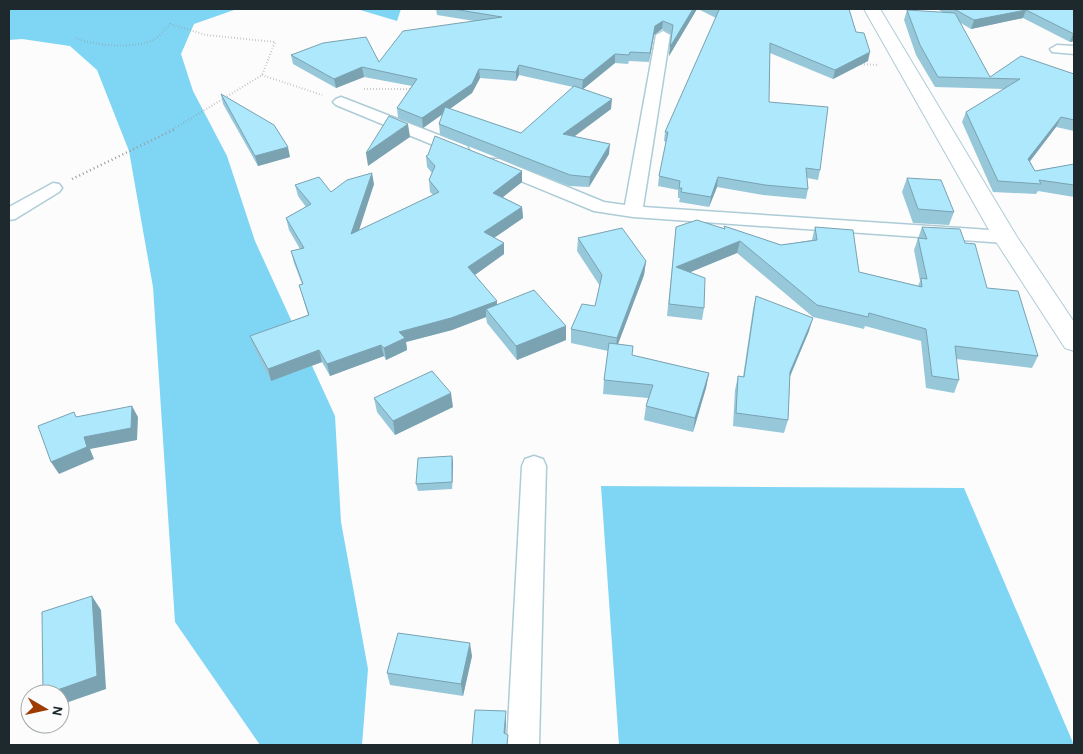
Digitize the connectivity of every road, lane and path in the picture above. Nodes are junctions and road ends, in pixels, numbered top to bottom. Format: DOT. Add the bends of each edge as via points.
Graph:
graph roads {
  1 [pos="872,9"];
  2 [pos="663,35"];
  3 [pos="76,38"];
  4 [pos="1057,49"];
  5 [pos="1074,50"];
  6 [pos="856,64"];
  7 [pos="905,66"];
  8 [pos="262,75"];
  9 [pos="416,89"];
  10 [pos="341,102"];
  11 [pos="53,188"];
  12 [pos="633,212"];
  13 [pos="9,214"];
  14 [pos="1004,237"];
  15 [pos="1074,342"];
  16 [pos="534,466"];
  17 [pos="523,745"];
  1 -- 7 [label="street"];
  2 -- 12 [label="street"];
  3 -- 8 [label="path" via="90,44 123,45 153,40 170,24 206,35 275,42"];
  4 -- 5 [label="street"];
  6 -- 7 [label="path"];
  7 -- 14 [label="street"];
  8 -- 10 [label="path"];
  8 -- 11 [label="path" via="179,127"];
  9 -- 10 [label="path" via="366,89"];
  10 -- 12 [label="street" via="600,207"];
  11 -- 13 [label="street"];
  12 -- 14 [label="street"];
  14 -- 15 [label="street"];
  16 -- 17 [label="street"];
}
